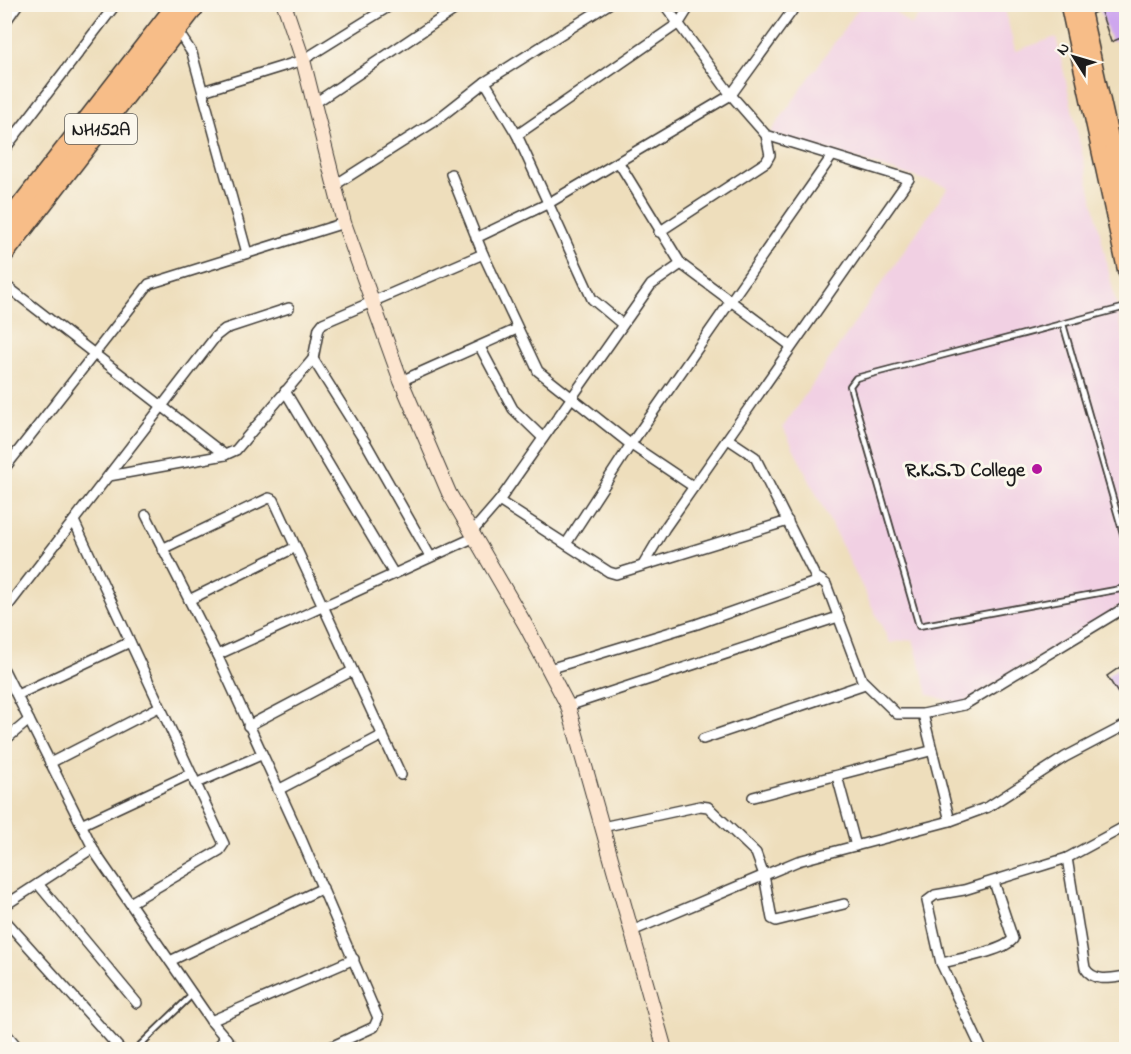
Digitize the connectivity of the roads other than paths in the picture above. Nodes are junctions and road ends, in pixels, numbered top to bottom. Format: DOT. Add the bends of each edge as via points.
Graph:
graph roads {
  1 [pos="18,4"];
  2 [pos="116,4"];
  3 [pos="177,4"];
  4 [pos="197,4"];
  5 [pos="284,4"];
  6 [pos="393,4"];
  7 [pos="609,4"];
  8 [pos="664,4"];
  9 [pos="691,4"];
  10 [pos="797,4"];
  11 [pos="1068,4"];
  12 [pos="1100,4"];
  13 [pos="458,6"];
  14 [pos="1082,8"];
  15 [pos="679,23"];
  16 [pos="4,24"];
  17 [pos="177,30"];
  18 [pos="303,60"];
  19 [pos="485,82"];
  20 [pos="203,91"];
  21 [pos="731,95"];
  22 [pos="315,103"];
  23 [pos="517,135"];
  24 [pos="766,135"];
  25 [pos="4,150"];
  26 [pos="832,156"];
  27 [pos="619,163"];
  28 [pos="452,174"];
  29 [pos="335,185"];
  30 [pos="549,203"];
  31 [pos="1126,207"];
  32 [pos="344,223"];
  33 [pos="4,227"];
  34 [pos="660,231"];
  35 [pos="476,238"];
  36 [pos="247,253"];
  37 [pos="4,254"];
  38 [pos="483,254"];
  39 [pos="681,264"];
  40 [pos="1126,272"];
  41 [pos="4,284"];
  42 [pos="373,299"];
  43 [pos="730,303"];
  44 [pos="1126,307"];
  45 [pos="289,308"];
  46 [pos="622,324"];
  47 [pos="1063,324"];
  48 [pos="516,329"];
  49 [pos="791,346"];
  50 [pos="480,347"];
  51 [pos="94,352"];
  52 [pos="313,359"];
  53 [pos="401,381"];
  54 [pos="285,391"];
  55 [pos="571,398"];
  56 [pos="162,407"];
  57 [pos="543,438"];
  58 [pos="728,438"];
  59 [pos="630,444"];
  60 [pos="225,455"];
  61 [pos="4,469"];
  62 [pos="109,476"];
  63 [pos="694,487"];
  64 [pos="499,501"];
  65 [pos="146,515"];
  66 [pos="74,521"];
  67 [pos="788,521"];
  68 [pos="473,534"];
  69 [pos="566,543"];
  70 [pos="1126,544"];
  71 [pos="296,546"];
  72 [pos="162,549"];
  73 [pos="430,556"];
  74 [pos="643,566"];
  75 [pos="394,574"];
  76 [pos="821,580"];
  77 [pos="1126,588"];
  78 [pos="189,600"];
  79 [pos="324,605"];
  80 [pos="1126,607"];
  81 [pos="4,611"];
  82 [pos="838,617"];
  83 [pos="130,642"];
  84 [pos="217,655"];
  85 [pos="549,669"];
  86 [pos="4,670"];
  87 [pos="352,671"];
  88 [pos="865,684"];
  89 [pos="17,695"];
  90 [pos="568,706"];
  91 [pos="159,707"];
  92 [pos="923,714"];
  93 [pos="29,720"];
  94 [pos="1126,725"];
  95 [pos="248,726"];
  96 [pos="383,735"];
  97 [pos="703,739"];
  98 [pos="4,741"];
  99 [pos="930,751"];
  100 [pos="261,755"];
  101 [pos="50,763"];
  102 [pos="190,774"];
  103 [pos="401,775"];
  104 [pos="837,776"];
  105 [pos="195,784"];
  106 [pos="278,790"];
  107 [pos="753,797"];
  108 [pos="950,821"];
  109 [pos="81,825"];
  110 [pos="1126,826"];
  111 [pos="602,827"];
  112 [pos="855,846"];
  113 [pos="93,848"];
  114 [pos="1066,858"];
  115 [pos="764,875"];
  116 [pos="993,882"];
  117 [pos="38,884"];
  118 [pos="323,888"];
  119 [pos="130,903"];
  120 [pos="844,904"];
  121 [pos="4,906"];
  122 [pos="4,919"];
  123 [pos="632,931"];
  124 [pos="354,959"];
  125 [pos="170,960"];
  126 [pos="941,963"];
  127 [pos="1126,976"];
  128 [pos="193,994"];
  129 [pos="137,1003"];
  130 [pos="212,1021"];
  131 [pos="4,1031"];
  132 [pos="226,1038"];
  133 [pos="20,1050"];
  134 [pos="121,1050"];
  135 [pos="135,1050"];
  136 [pos="214,1050"];
  137 [pos="236,1050"];
  138 [pos="324,1050"];
  139 [pos="665,1050"];
  140 [pos="982,1050"];
  1 -- 16 [label="street"];
  2 -- 25 [label="street"];
  3 -- 33 [label="highway, NH152A"];
  4 -- 17 [label="highway, NH152A"];
  5 -- 18 [label="street"];
  6 -- 18 [label="street"];
  7 -- 19 [label="street"];
  8 -- 15 [label="street"];
  9 -- 15 [label="street"];
  10 -- 21 [label="street"];
  11 -- 40 [label="main road"];
  12 -- 14 [label="street"];
  13 -- 22 [label="street"];
  14 -- 31 [label="main road"];
  15 -- 21 [label="street"];
  15 -- 23 [label="street"];
  17 -- 20 [label="street" via="192,53"];
  17 -- 37 [label="highway, NH152A"];
  18 -- 20 [label="street"];
  18 -- 22 [label="street"];
  19 -- 23 [label="street"];
  19 -- 29 [label="street" via="434,122"];
  20 -- 36 [label="street"];
  21 -- 24 [label="street"];
  21 -- 27 [label="street"];
  22 -- 29 [label="street"];
  23 -- 30 [label="street"];
  24 -- 26 [label="street"];
  24 -- 34 [label="street" via="770,155 766,162"];
  26 -- 43 [label="street"];
  26 -- 49 [label="street" via="909,179"];
  27 -- 30 [label="street"];
  27 -- 34 [label="street"];
  28 -- 35 [label="street"];
  29 -- 32 [label="street"];
  30 -- 35 [label="street"];
  30 -- 46 [label="street" via="592,299"];
  32 -- 36 [label="street"];
  32 -- 42 [label="street"];
  34 -- 39 [label="street"];
  35 -- 38 [label="street"];
  36 -- 51 [label="street" via="149,284"];
  38 -- 42 [label="street"];
  38 -- 48 [label="street"];
  39 -- 43 [label="street"];
  39 -- 46 [label="street" via="655,280"];
  41 -- 51 [label="street"];
  42 -- 52 [label="street" via="321,325"];
  42 -- 53 [label="street"];
  43 -- 49 [label="street"];
  43 -- 59 [label="street"];
  44 -- 47 [label="lane"];
  45 -- 56 [label="street" via="220,332"];
  46 -- 55 [label="street"];
  47 -- 70 [label="lane"];
  47 -- 77 [label="lane" via="856,378 850,391 919,626"];
  48 -- 50 [label="street"];
  48 -- 55 [label="street" via="538,371"];
  49 -- 58 [label="street"];
  50 -- 53 [label="street"];
  50 -- 57 [label="street" via="513,409"];
  51 -- 56 [label="street"];
  51 -- 61 [label="street"];
  52 -- 54 [label="street"];
  52 -- 73 [label="street"];
  53 -- 68 [label="street" via="449,493"];
  54 -- 60 [label="street" via="240,446"];
  54 -- 75 [label="street"];
  55 -- 57 [label="street"];
  55 -- 59 [label="street"];
  56 -- 60 [label="street"];
  56 -- 62 [label="street"];
  57 -- 64 [label="street"];
  58 -- 63 [label="street"];
  58 -- 67 [label="street" via="755,457"];
  59 -- 63 [label="street"];
  59 -- 69 [label="street"];
  60 -- 62 [label="street"];
  62 -- 66 [label="street"];
  63 -- 74 [label="street"];
  64 -- 68 [label="street"];
  64 -- 69 [label="street"];
  65 -- 72 [label="street"];
  66 -- 81 [label="street"];
  66 -- 83 [label="street"];
  67 -- 74 [label="street"];
  67 -- 76 [label="street" via="815,576"];
  68 -- 73 [label="street"];
  68 -- 85 [label="street"];
  69 -- 74 [label="street" via="609,572 616,574"];
  71 -- 72 [label="street" via="275,501 268,498"];
  71 -- 78 [label="street"];
  71 -- 79 [label="street"];
  72 -- 78 [label="street"];
  73 -- 75 [label="street"];
  75 -- 79 [label="street"];
  76 -- 82 [label="street"];
  76 -- 85 [label="street" via="697,624"];
  78 -- 84 [label="street"];
  79 -- 84 [label="street"];
  79 -- 87 [label="street"];
  80 -- 92 [label="street" via="964,705"];
  82 -- 88 [label="street"];
  82 -- 90 [label="street"];
  83 -- 89 [label="street"];
  83 -- 91 [label="street"];
  84 -- 95 [label="street"];
  85 -- 90 [label="street"];
  86 -- 89 [label="street"];
  87 -- 95 [label="street"];
  87 -- 96 [label="street"];
  88 -- 92 [label="street" via="897,714"];
  88 -- 97 [label="street"];
  89 -- 93 [label="street"];
  90 -- 111 [label="street"];
  91 -- 101 [label="street"];
  91 -- 102 [label="street"];
  92 -- 99 [label="street"];
  93 -- 98 [label="street"];
  93 -- 101 [label="street"];
  94 -- 108 [label="street" via="1065,757 988,807"];
  95 -- 100 [label="street"];
  96 -- 103 [label="street"];
  96 -- 106 [label="street"];
  99 -- 104 [label="street"];
  99 -- 108 [label="street"];
  100 -- 105 [label="street"];
  100 -- 106 [label="street"];
  101 -- 109 [label="street"];
  102 -- 105 [label="street"];
  102 -- 109 [label="street"];
  104 -- 107 [label="street"];
  104 -- 112 [label="street"];
  105 -- 119 [label="street" via="224,844 222,849"];
  106 -- 118 [label="street"];
  108 -- 112 [label="street"];
  109 -- 113 [label="street"];
  110 -- 114 [label="street"];
  111 -- 115 [label="street" via="708,807 756,853"];
  111 -- 123 [label="street"];
  112 -- 115 [label="street" via="798,861"];
  113 -- 117 [label="street"];
  113 -- 119 [label="street"];
  114 -- 116 [label="street"];
  114 -- 127 [label="street" via="1085,968 1100,979"];
  115 -- 120 [label="street" via="773,920"];
  115 -- 123 [label="street"];
  116 -- 126 [label="street" via="935,895 927,901"];
  116 -- 126 [label="street" via="1012,939 1009,944"];
  117 -- 121 [label="street"];
  117 -- 129 [label="street"];
  118 -- 124 [label="street"];
  118 -- 125 [label="street"];
  119 -- 125 [label="street"];
  122 -- 134 [label="street"];
  123 -- 139 [label="street"];
  124 -- 130 [label="street"];
  124 -- 138 [label="street" via="378,1022"];
  125 -- 128 [label="street"];
  126 -- 140 [label="street"];
  128 -- 130 [label="street"];
  128 -- 135 [label="lane"];
  130 -- 132 [label="street"];
  131 -- 133 [label="street"];
  132 -- 136 [label="street"];
  132 -- 137 [label="street"];
}
